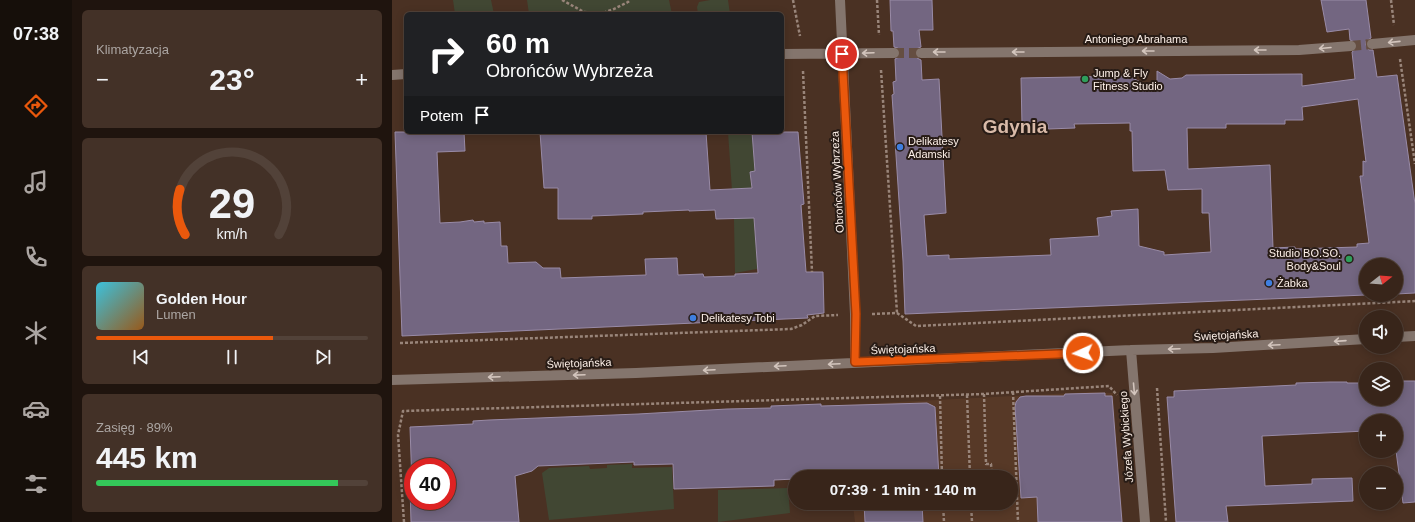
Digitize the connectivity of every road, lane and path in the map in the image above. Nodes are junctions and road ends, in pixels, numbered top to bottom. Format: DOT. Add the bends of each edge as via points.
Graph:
graph roads {
  1 [pos="562,0"];
  2 [pos="630,0"];
  3 [pos="793,0"];
  4 [pos="840,0"];
  5 [pos="877,0"];
  6 [pos="1391,0"];
  7 [pos="584,12"];
  8 [pos="606,12"];
  9 [pos="800,36"];
  10 [pos="1415,40"];
  11 [pos="1397,41"];
  12 [pos="1372,44"];
  13 [pos="1351,46"];
  14 [pos="921,52"];
  15 [pos="880,53"];
  16 [pos="894,53"];
  17 [pos="784,54"];
  18 [pos="842,54"];
  19 [pos="803,70"];
  20 [pos="392,74"];
  21 [pos="404,74"];
  22 [pos="1415,164"];
  23 [pos="812,272"];
  24 [pos="1415,301"];
  25 [pos="897,313"];
  26 [pos="870,314"];
  27 [pos="843,315"];
  28 [pos="1415,336"];
  29 [pos="1403,337"];
  30 [pos="1359,339"];
  31 [pos="400,343"];
  32 [pos="1131,350"];
  33 [pos="855,362"];
  34 [pos="392,380"];
  35 [pos="1157,388"];
  36 [pos="1013,392"];
  37 [pos="984,394"];
  38 [pos="967,395"];
  39 [pos="940,396"];
  40 [pos="1119,397"];
  41 [pos="942,470"];
  42 [pos="970,470"];
  43 [pos="992,470"];
  44 [pos="943,510"];
  45 [pos="971,510"];
  46 [pos="404,522"];
  47 [pos="944,522"];
  48 [pos="972,522"];
  49 [pos="1018,522"];
  50 [pos="1145,522"];
  51 [pos="1166,522"];
  1 -- 7 [label="path"];
  2 -- 8 [label="path"];
  3 -- 9 [label="path"];
  4 -- 18 [label="street, Obrońców Wybrzeża"];
  5 -- 15 [label="path"];
  6 -- 11 [label="path"];
  10 -- 11 [label="street"];
  11 -- 12 [label="street, one-way"];
  11 -- 22 [label="path"];
  13 -- 14 [label="street, Antoniego Abrahama, one-way" via="1299,50"];
  15 -- 16 [label="street"];
  15 -- 18 [label="street, one-way"];
  15 -- 25 [label="path"];
  17 -- 18 [label="street"];
  18 -- 33 [label="street, Obrońców Wybrzeża" via="856,314"];
  19 -- 23 [label="path"];
  20 -- 21 [label="street"];
  24 -- 25 [label="path" via="916,326"];
  25 -- 26 [label="path"];
  27 -- 31 [label="path" via="816,316 791,329"];
  28 -- 29 [label="street"];
  30 -- 32 [label="street, Świętojańska, one-way"];
  32 -- 33 [label="street, Świętojańska"];
  32 -- 50 [label="street, Józefa Wybickiego, one-way"];
  33 -- 34 [label="street, Świętojańska, one-way" via="636,373"];
  35 -- 51 [label="path"];
  36 -- 37 [label="path"];
  36 -- 40 [label="path" via="1109,386"];
  36 -- 49 [label="path"];
  37 -- 38 [label="path"];
  37 -- 43 [label="path" via="986,464 992,464"];
  38 -- 39 [label="path"];
  38 -- 42 [label="path"];
  39 -- 41 [label="path"];
  39 -- 46 [label="path" via="403,411 398,435"];
  44 -- 47 [label="path"];
  45 -- 48 [label="path"];
}
